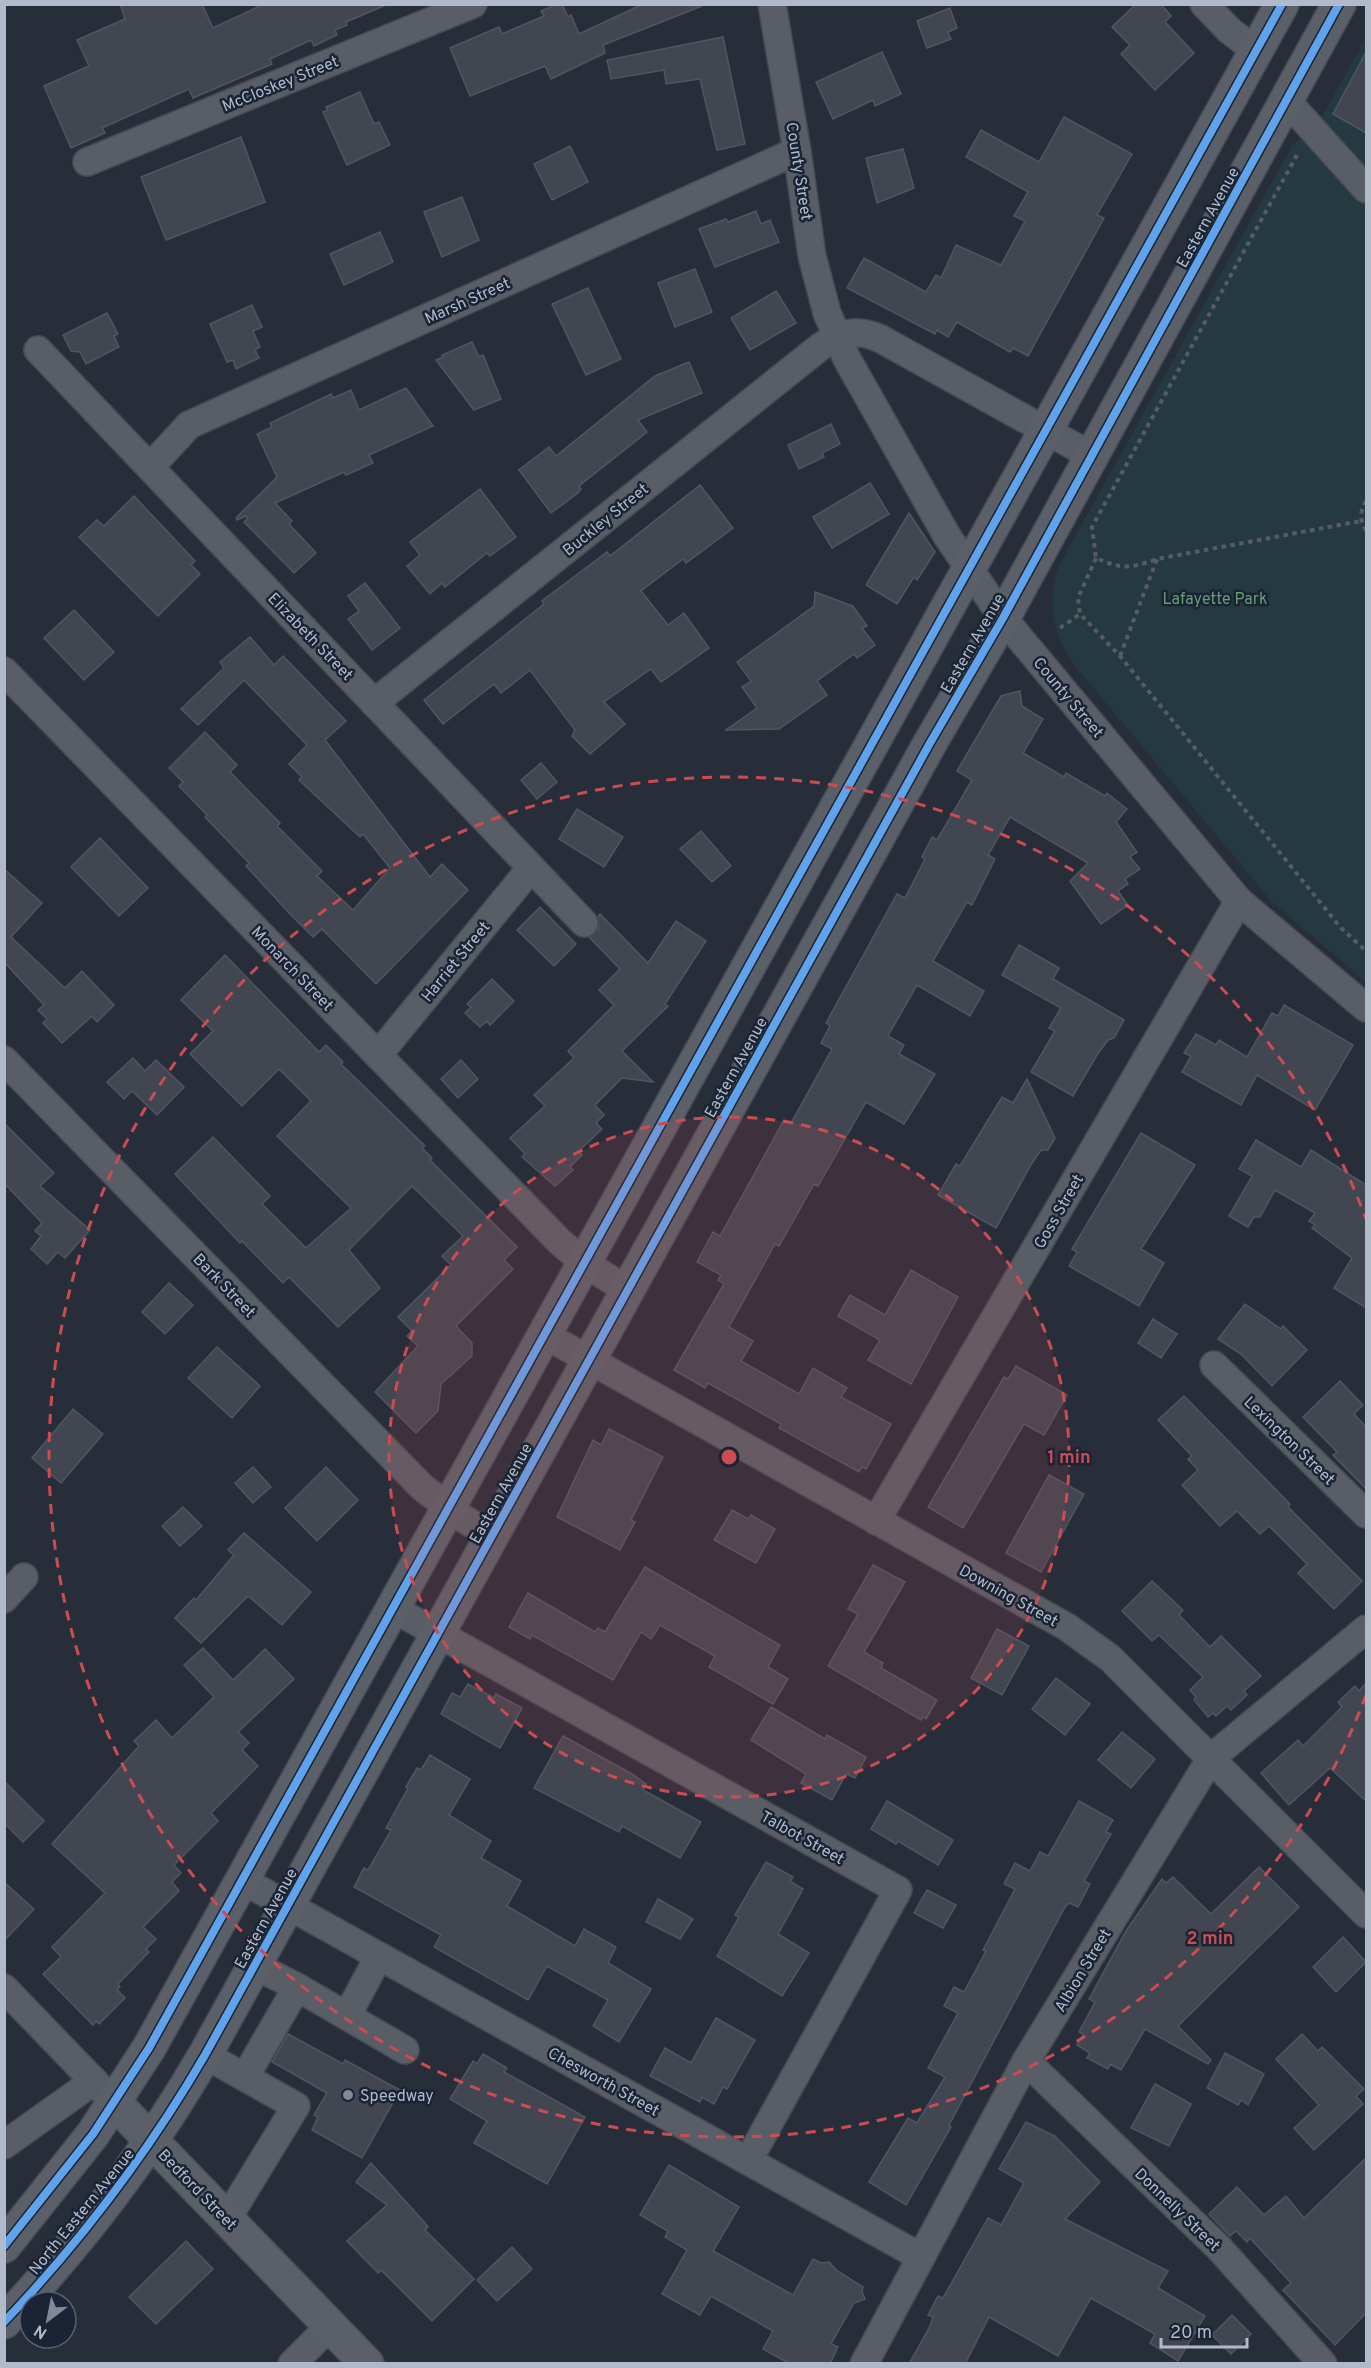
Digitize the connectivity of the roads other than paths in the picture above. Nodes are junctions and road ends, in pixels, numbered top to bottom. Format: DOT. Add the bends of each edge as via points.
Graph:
graph roads {
  1 [pos="473,4"];
  2 [pos="772,4"];
  3 [pos="1204,4"];
  4 [pos="1282,4"];
  5 [pos="1340,4"];
  6 [pos="1256,51"];
  7 [pos="1287,101"];
  8 [pos="798,151"];
  9 [pos="87,162"];
  10 [pos="1366,189"];
  11 [pos="836,336"];
  12 [pos="38,350"];
  13 [pos="1046,430"];
  14 [pos="1090,455"];
  15 [pos="150,467"];
  16 [pos="968,570"];
  17 [pos="1002,618"];
  18 [pos="4,671"];
  19 [pos="374,703"];
  20 [pos="531,868"];
  21 [pos="1239,901"];
  22 [pos="584,923"];
  23 [pos="1366,1008"];
  24 [pos="378,1055"];
  25 [pos="4,1059"];
  26 [pos="583,1262"];
  27 [pos="627,1290"];
  28 [pos="543,1334"];
  29 [pos="589,1360"];
  30 [pos="1214,1365"];
  31 [pos="447,1508"];
  32 [pos="1366,1514"];
  33 [pos="876,1521"];
  34 [pos="492,1536"];
  35 [pos="24,1577"];
  36 [pos="4,1599"];
  37 [pos="393,1608"];
  38 [pos="1366,1629"];
  39 [pos="438,1633"];
  40 [pos="1211,1758"];
  41 [pos="242,1880"];
  42 [pos="287,1906"];
  43 [pos="1366,1914"];
  44 [pos="379,1956"];
  45 [pos="254,1965"];
  46 [pos="297,1987"];
  47 [pos="4,1988"];
  48 [pos="347,2016"];
  49 [pos="405,2050"];
  50 [pos="205,2055"];
  51 [pos="1026,2061"];
  52 [pos="245,2077"];
  53 [pos="105,2092"];
  54 [pos="152,2142"];
  55 [pos="4,2145"];
  56 [pos="748,2161"];
  57 [pos="227,2219"];
  58 [pos="4,2246"];
  59 [pos="921,2257"];
  60 [pos="4,2322"];
  61 [pos="330,2326"];
  62 [pos="292,2364"];
  63 [pos="367,2364"];
  64 [pos="864,2364"];
  65 [pos="1323,2364"];
  1 -- 9 [label="street, McCloskey Street"];
  2 -- 8 [label="street, County Street"];
  3 -- 6 [label="street"];
  4 -- 6 [label="main road"];
  5 -- 7 [label="main road, Eastern Avenue"];
  6 -- 13 [label="main road"];
  7 -- 10 [label="street"];
  7 -- 14 [label="main road, Eastern Avenue"];
  8 -- 11 [label="street, County Street" via="812,256"];
  8 -- 15 [label="street, Marsh Street" via="189,425"];
  11 -- 13 [label="street" via="858,332 881,339"];
  11 -- 16 [label="street, County Street"];
  11 -- 19 [label="street, Buckley Street"];
  12 -- 15 [label="street, Elizabeth Street"];
  13 -- 14 [label="street"];
  13 -- 16 [label="main road"];
  14 -- 17 [label="main road, Eastern Avenue"];
  15 -- 19 [label="street, Elizabeth Street"];
  16 -- 17 [label="street, County Street"];
  16 -- 26 [label="main road"];
  17 -- 21 [label="street, County Street"];
  17 -- 27 [label="main road, Eastern Avenue"];
  18 -- 24 [label="street, Monarch Street"];
  19 -- 20 [label="street, Elizabeth Street"];
  20 -- 22 [label="street, Elizabeth Street"];
  20 -- 24 [label="street, Harriet Street"];
  21 -- 23 [label="street, County Street"];
  21 -- 33 [label="street, Goss Street"];
  24 -- 26 [label="street, Monarch Street"];
  25 -- 31 [label="street, Bark Street" via="411,1476"];
  26 -- 27 [label="street, Monarch Street"];
  26 -- 28 [label="main road"];
  27 -- 29 [label="main road, Eastern Avenue"];
  28 -- 29 [label="street, Downing Street"];
  28 -- 31 [label="main road"];
  29 -- 33 [label="street, Downing Street"];
  29 -- 34 [label="main road, Eastern Avenue"];
  30 -- 32 [label="street, Lexington Street"];
  31 -- 34 [label="street, Bark Street"];
  31 -- 37 [label="main road"];
  33 -- 40 [label="street, Downing Street" via="1076,1633 1110,1658"];
  34 -- 39 [label="main road, Eastern Avenue"];
  35 -- 36 [label="street"];
  37 -- 39 [label="street"];
  37 -- 41 [label="main road"];
  38 -- 40 [label="street, Albion Street"];
  39 -- 42 [label="main road, Eastern Avenue"];
  39 -- 56 [label="street, Talbot Street" via="898,1890"];
  40 -- 43 [label="street, Downing Street"];
  40 -- 51 [label="street, Albion Street"];
  41 -- 42 [label="street, Chesworth Street"];
  41 -- 53 [label="main road"];
  42 -- 44 [label="street, Chesworth Street"];
  42 -- 45 [label="main road, Eastern Avenue"];
  44 -- 48 [label="street"];
  44 -- 56 [label="street, Chesworth Street"];
  45 -- 46 [label="street"];
  45 -- 50 [label="main road, Eastern Avenue"];
  46 -- 48 [label="street"];
  46 -- 52 [label="street"];
  47 -- 53 [label="street, Bedford Street"];
  48 -- 49 [label="street"];
  50 -- 52 [label="street"];
  50 -- 54 [label="main road, Eastern Avenue"];
  51 -- 59 [label="street, Albion Street"];
  51 -- 65 [label="street, Donnelly Street" via="1219,2248"];
  52 -- 57 [label="street" via="296,2106"];
  53 -- 54 [label="main road, Bedford Street"];
  53 -- 55 [label="street"];
  53 -- 58 [label="main road" via="58,2181"];
  54 -- 57 [label="main road, Bedford Street"];
  54 -- 60 [label="main road, North Eastern Avenue" via="84,2232"];
  56 -- 59 [label="street, Chesworth Street"];
  57 -- 61 [label="main road, Bedford Street"];
  59 -- 64 [label="street, Albion Street"];
  61 -- 62 [label="street"];
  61 -- 63 [label="main road, Bedford Street"];
}
